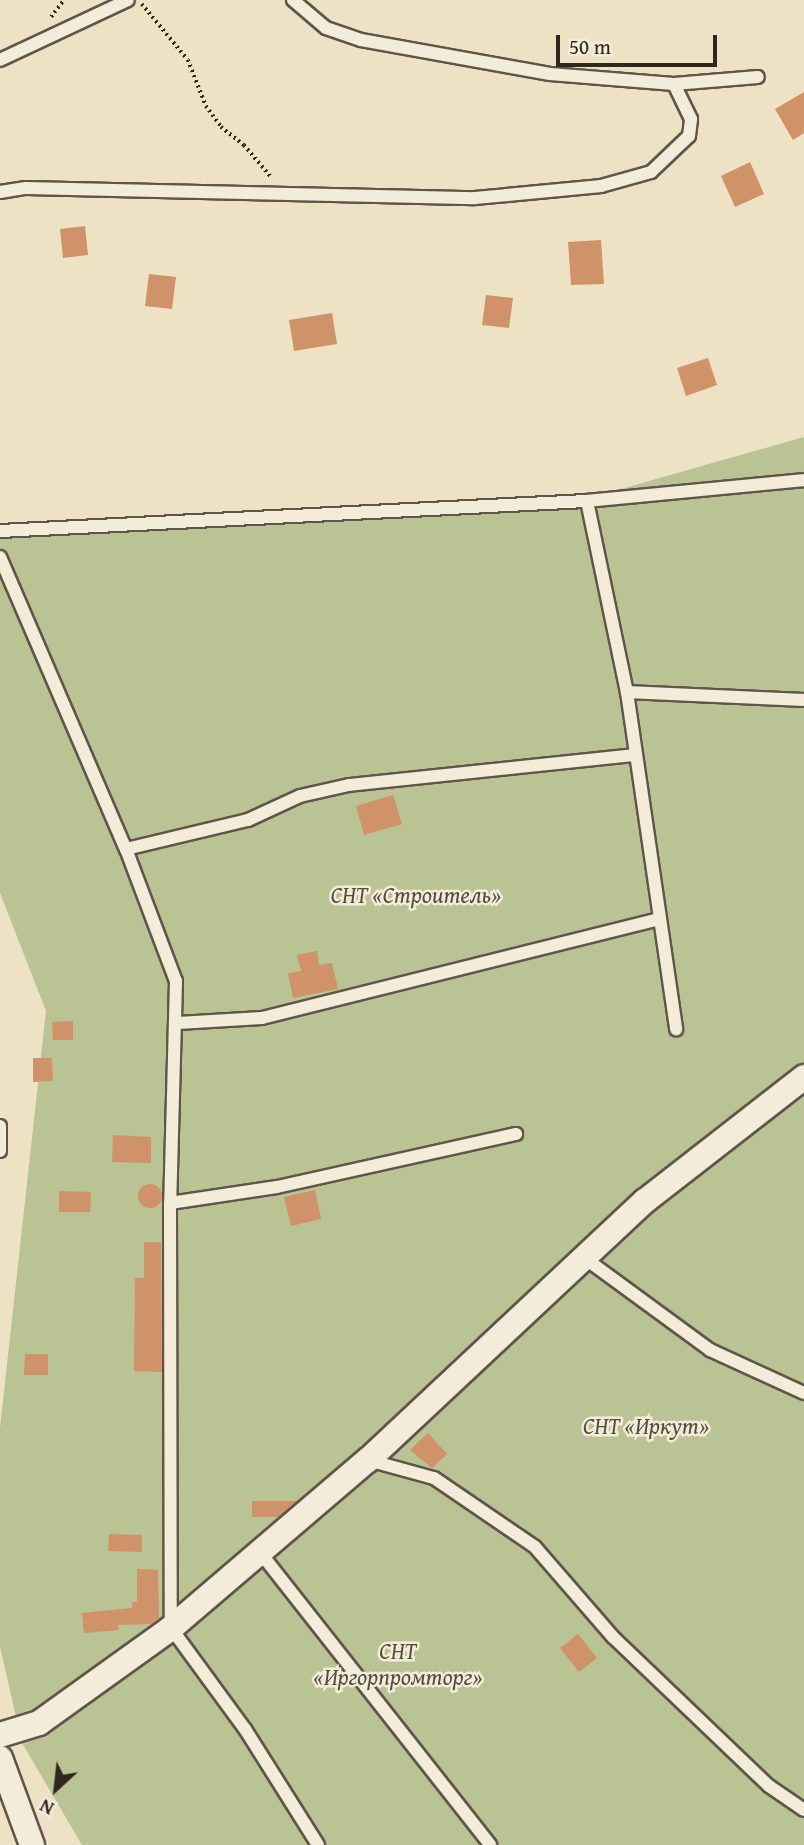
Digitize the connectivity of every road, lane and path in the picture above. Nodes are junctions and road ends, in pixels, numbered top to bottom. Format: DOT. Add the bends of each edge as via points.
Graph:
graph roads {
  1 [pos="128,0"];
  2 [pos="139,0"];
  3 [pos="293,0"];
  4 [pos="0,60"];
  5 [pos="758,78"];
  6 [pos="674,84"];
  7 [pos="0,192"];
  8 [pos="278,192"];
  9 [pos="804,481"];
  10 [pos="587,501"];
  11 [pos="0,531"];
  12 [pos="0,557"];
  13 [pos="627,692"];
  14 [pos="804,700"];
  15 [pos="634,755"];
  16 [pos="126,849"];
  17 [pos="660,919"];
  18 [pos="178,1023"];
  19 [pos="676,1029"];
  20 [pos="804,1077"];
  21 [pos="0,1126"];
  22 [pos="516,1134"];
  23 [pos="0,1151"];
  24 [pos="170,1203"];
  25 [pos="583,1257"];
  26 [pos="804,1393"];
  27 [pos="368,1460"];
  28 [pos="258,1549"];
  29 [pos="171,1628"];
  30 [pos="0,1735"];
  31 [pos="0,1758"];
  32 [pos="799,1795"];
  33 [pos="804,1810"];
  34 [pos="32,1845"];
  35 [pos="318,1845"];
  36 [pos="490,1845"];
  1 -- 4 [label="lane"];
  2 -- 8 [label="path" via="188,60 206,106 220,127 265,167"];
  3 -- 6 [label="lane" via="327,28 360,40 550,74"];
  5 -- 6 [label="lane"];
  6 -- 8 [label="lane" via="691,120 689,136 651,172 639,176 601,186 475,198"];
  7 -- 8 [label="lane"];
  9 -- 10 [label="lane"];
  10 -- 11 [label="lane"];
  10 -- 13 [label="lane"];
  12 -- 16 [label="lane"];
  13 -- 14 [label="lane"];
  13 -- 15 [label="lane"];
  15 -- 16 [label="lane" via="349,785 300,796 247,820"];
  15 -- 17 [label="lane"];
  16 -- 18 [label="lane" via="176,981"];
  17 -- 18 [label="lane" via="262,1018"];
  17 -- 19 [label="lane"];
  18 -- 24 [label="lane"];
  20 -- 25 [label="street" via="645,1201"];
  21 -- 23 [label="lane"];
  22 -- 24 [label="lane" via="277,1187"];
  24 -- 29 [label="lane"];
  25 -- 26 [label="lane" via="710,1350"];
  25 -- 27 [label="street"];
  27 -- 28 [label="street"];
  27 -- 32 [label="lane" via="434,1478 535,1546 613,1637 769,1786"];
  28 -- 29 [label="street"];
  28 -- 36 [label="lane"];
  29 -- 30 [label="street" via="39,1723"];
  29 -- 35 [label="lane" via="245,1729"];
  31 -- 34 [label="street"];
  32 -- 33 [label="lane"];
}
